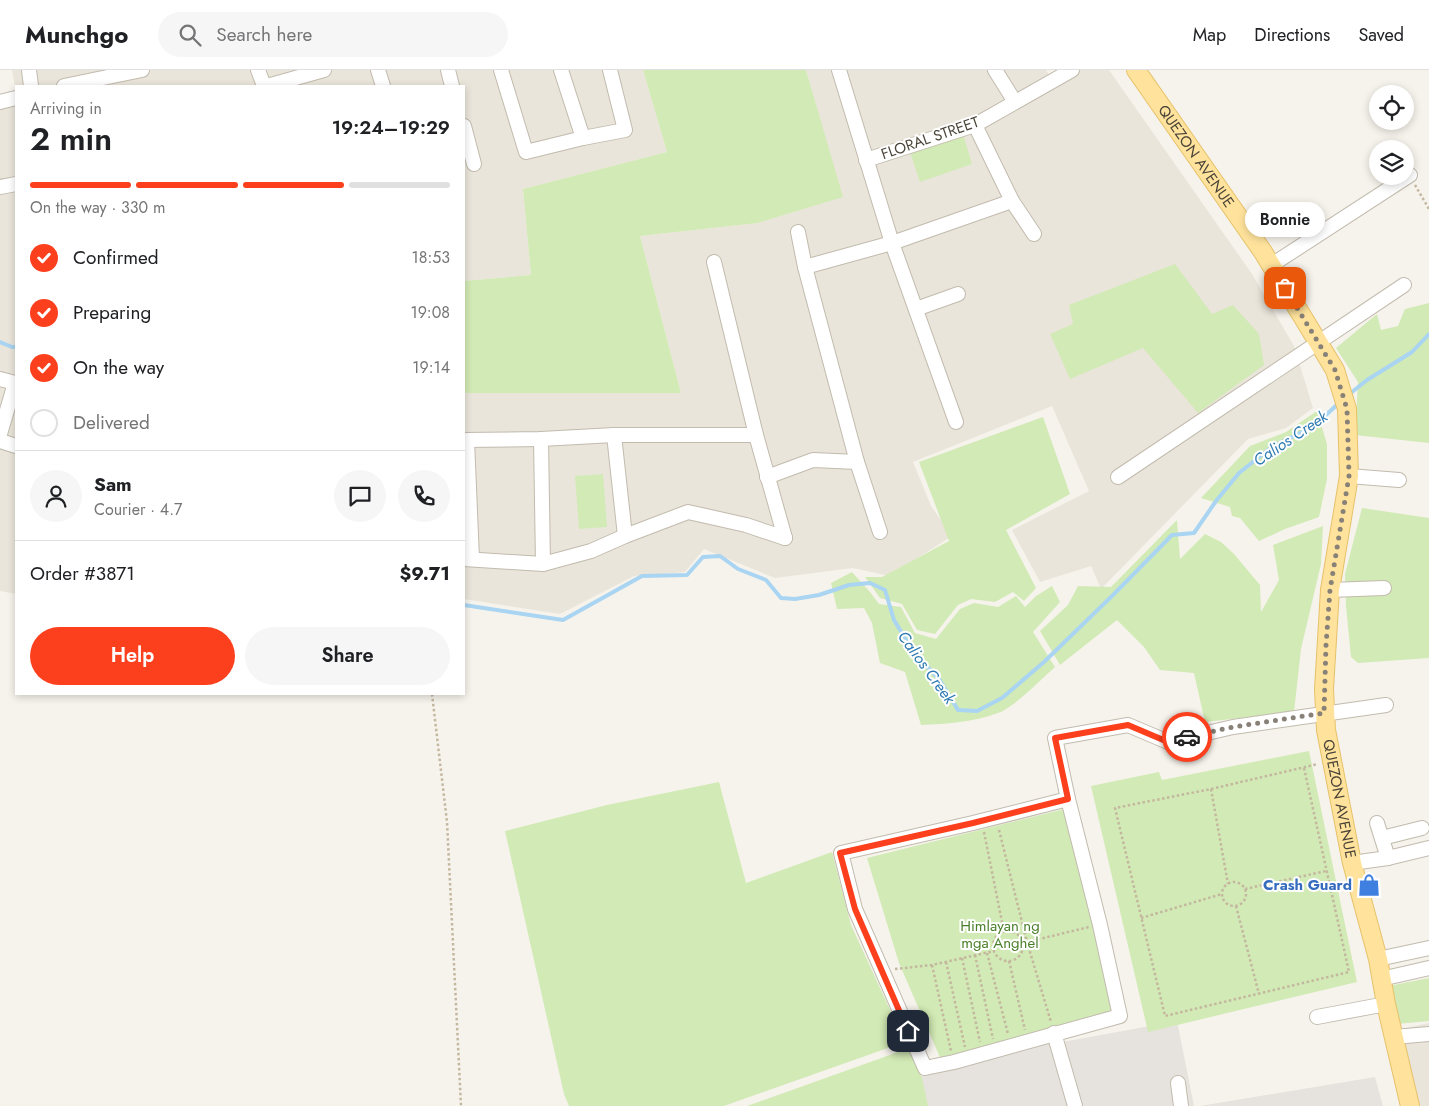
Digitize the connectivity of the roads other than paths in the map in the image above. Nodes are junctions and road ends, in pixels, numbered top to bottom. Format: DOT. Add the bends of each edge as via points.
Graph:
graph roads {
  1 [pos="29,70"];
  2 [pos="142,70"];
  3 [pos="258,70"];
  4 [pos="324,70"];
  5 [pos="378,70"];
  6 [pos="448,70"];
  7 [pos="501,70"];
  8 [pos="560,70"];
  9 [pos="610,70"];
  10 [pos="840,70"];
  11 [pos="995,70"];
  12 [pos="1072,70"];
  13 [pos="1136,70"];
  14 [pos="103,74"];
  15 [pos="32,85"];
  16 [pos="67,85"];
  17 [pos="266,85"];
  18 [pos="270,85"];
  19 [pos="383,85"];
  20 [pos="452,85"];
  21 [pos="15,98"];
  22 [pos="0,102"];
  23 [pos="1015,102"];
  24 [pos="975,125"];
  25 [pos="465,130"];
  26 [pos="583,138"];
  27 [pos="866,160"];
  28 [pos="474,164"];
  29 [pos="15,184"];
  30 [pos="1395,185"];
  31 [pos="0,187"];
  32 [pos="1012,200"];
  33 [pos="798,232"];
  34 [pos="1034,234"];
  35 [pos="892,243"];
  36 [pos="714,262"];
  37 [pos="1270,266"];
  38 [pos="805,267"];
  39 [pos="1404,285"];
  40 [pos="958,294"];
  41 [pos="916,308"];
  42 [pos="1318,341"];
  43 [pos="0,379"];
  44 [pos="956,422"];
  45 [pos="0,434"];
  46 [pos="614,435"];
  47 [pos="756,435"];
  48 [pos="541,439"];
  49 [pos="465,440"];
  50 [pos="0,441"];
  51 [pos="15,446"];
  52 [pos="857,462"];
  53 [pos="767,476"];
  54 [pos="1349,476"];
  55 [pos="1118,477"];
  56 [pos="1399,480"];
  57 [pos="880,532"];
  58 [pos="625,536"];
  59 [pos="468,559"];
  60 [pos="543,564"];
  61 [pos="1384,588"];
  62 [pos="1330,590"];
  63 [pos="1386,705"];
  64 [pos="1324,713"];
  65 [pos="1068,799"];
  66 [pos="1377,823"];
  67 [pos="1422,828"];
  68 [pos="1382,838"];
  69 [pos="1429,848"];
  70 [pos="1388,858"];
  71 [pos="1352,863"];
  72 [pos="1429,948"];
  73 [pos="1378,959"];
  74 [pos="1429,968"];
  75 [pos="1381,979"];
  76 [pos="1386,1004"];
  77 [pos="1318,1017"];
  78 [pos="1054,1033"];
  79 [pos="1429,1034"];
  80 [pos="1394,1037"];
  81 [pos="1178,1083"];
  82 [pos="1075,1106"];
  83 [pos="1181,1106"];
  84 [pos="1409,1106"];
  1 -- 15 [label="street"];
  2 -- 14 [label="street"];
  3 -- 17 [label="street"];
  4 -- 18 [label="street"];
  5 -- 19 [label="street"];
  6 -- 20 [label="street"];
  7 -- 26 [label="street" via="526,152"];
  8 -- 26 [label="street"];
  9 -- 26 [label="street" via="625,130"];
  10 -- 27 [label="street"];
  11 -- 23 [label="street"];
  12 -- 23 [label="street, FLORAL STREET"];
  13 -- 37 [label="main road, QUEZON AVENUE"];
  14 -- 16 [label="street"];
  21 -- 22 [label="street"];
  23 -- 24 [label="street, FLORAL STREET"];
  24 -- 27 [label="street, FLORAL STREET"];
  24 -- 32 [label="street"];
  25 -- 28 [label="street"];
  27 -- 35 [label="street"];
  29 -- 31 [label="street"];
  30 -- 37 [label="street"];
  32 -- 34 [label="street"];
  32 -- 35 [label="street"];
  33 -- 38 [label="street"];
  35 -- 38 [label="street"];
  35 -- 41 [label="street"];
  36 -- 47 [label="street"];
  37 -- 42 [label="main road, QUEZON AVENUE"];
  38 -- 52 [label="street"];
  39 -- 42 [label="street"];
  40 -- 41 [label="street"];
  41 -- 44 [label="street"];
  42 -- 54 [label="main road, QUEZON AVENUE" via="1335,370 1347,409"];
  42 -- 55 [label="street"];
  43 -- 45 [label="street" via="15,383"];
  46 -- 47 [label="street"];
  46 -- 48 [label="street"];
  46 -- 58 [label="street"];
  47 -- 53 [label="street"];
  48 -- 49 [label="street"];
  48 -- 60 [label="street"];
  49 -- 59 [label="street"];
  50 -- 51 [label="street"];
  52 -- 53 [label="street" via="813,460"];
  52 -- 57 [label="street"];
  53 -- 58 [label="street" via="785,538 688,512"];
  54 -- 56 [label="street"];
  54 -- 62 [label="main road, QUEZON AVENUE"];
  58 -- 60 [label="street" via="591,551"];
  59 -- 60 [label="street"];
  61 -- 62 [label="street"];
  62 -- 64 [label="main road, QUEZON AVENUE"];
  63 -- 64 [label="street"];
  64 -- 65 [label="street" via="1233,727 1168,742 1128,725 1055,738"];
  64 -- 71 [label="main road, QUEZON AVENUE"];
  65 -- 78 [label="street" via="1120,1016"];
  65 -- 78 [label="street" via="840,853 855,909 925,1068"];
  66 -- 68 [label="street"];
  67 -- 68 [label="street"];
  68 -- 70 [label="street"];
  69 -- 70 [label="street"];
  70 -- 71 [label="street"];
  71 -- 73 [label="main road, QUEZON AVENUE"];
  72 -- 73 [label="street"];
  73 -- 75 [label="main road, QUEZON AVENUE"];
  74 -- 75 [label="street"];
  75 -- 76 [label="main road, QUEZON AVENUE"];
  76 -- 77 [label="street"];
  76 -- 80 [label="main road, QUEZON AVENUE"];
  78 -- 82 [label="street"];
  79 -- 80 [label="street"];
  80 -- 84 [label="main road, QUEZON AVENUE"];
  81 -- 83 [label="street"];
}
